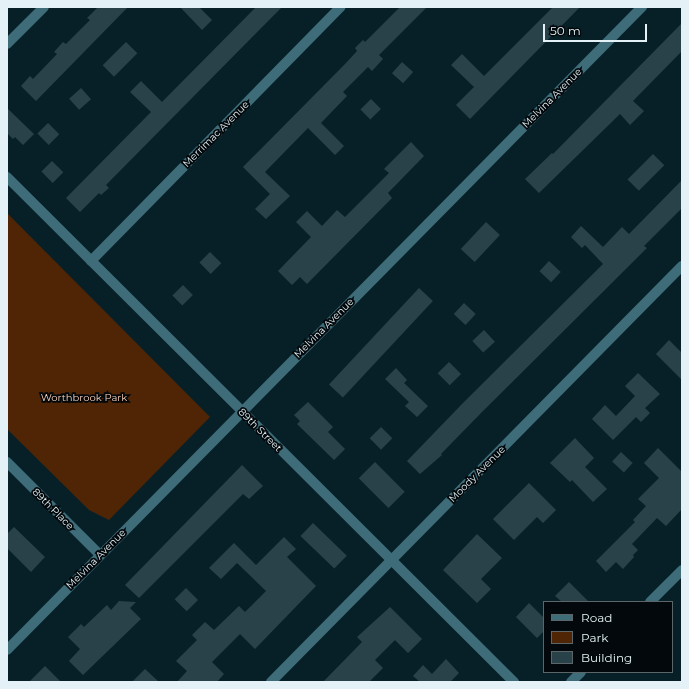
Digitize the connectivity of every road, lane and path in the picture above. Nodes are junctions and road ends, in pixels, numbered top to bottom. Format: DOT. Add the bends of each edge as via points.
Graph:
graph roads {
  1 [pos="44,7"];
  2 [pos="341,7"];
  3 [pos="642,7"];
  4 [pos="7,44"];
  5 [pos="7,177"];
  6 [pos="91,261"];
  7 [pos="682,266"];
  8 [pos="241,412"];
  9 [pos="7,462"];
  10 [pos="100,555"];
  11 [pos="392,560"];
  12 [pos="682,570"];
  13 [pos="651,601"];
  14 [pos="7,650"];
  15 [pos="580,673"];
  16 [pos="271,682"];
  17 [pos="514,682"];
  18 [pos="571,682"];
  1 -- 4 [label="street"];
  2 -- 6 [label="street, Merrimac Avenue"];
  3 -- 8 [label="street, Melvina Avenue"];
  5 -- 6 [label="street, 89th Street"];
  6 -- 8 [label="street, 89th Street"];
  7 -- 11 [label="street, Moody Avenue"];
  8 -- 10 [label="street, Melvina Avenue"];
  8 -- 11 [label="street, 89th Street"];
  9 -- 10 [label="street, 89th Place"];
  10 -- 14 [label="street, Melvina Avenue"];
  11 -- 16 [label="street, Moody Avenue"];
  11 -- 17 [label="street, 89th Street"];
  12 -- 13 [label="street"];
  15 -- 18 [label="street"];
}
